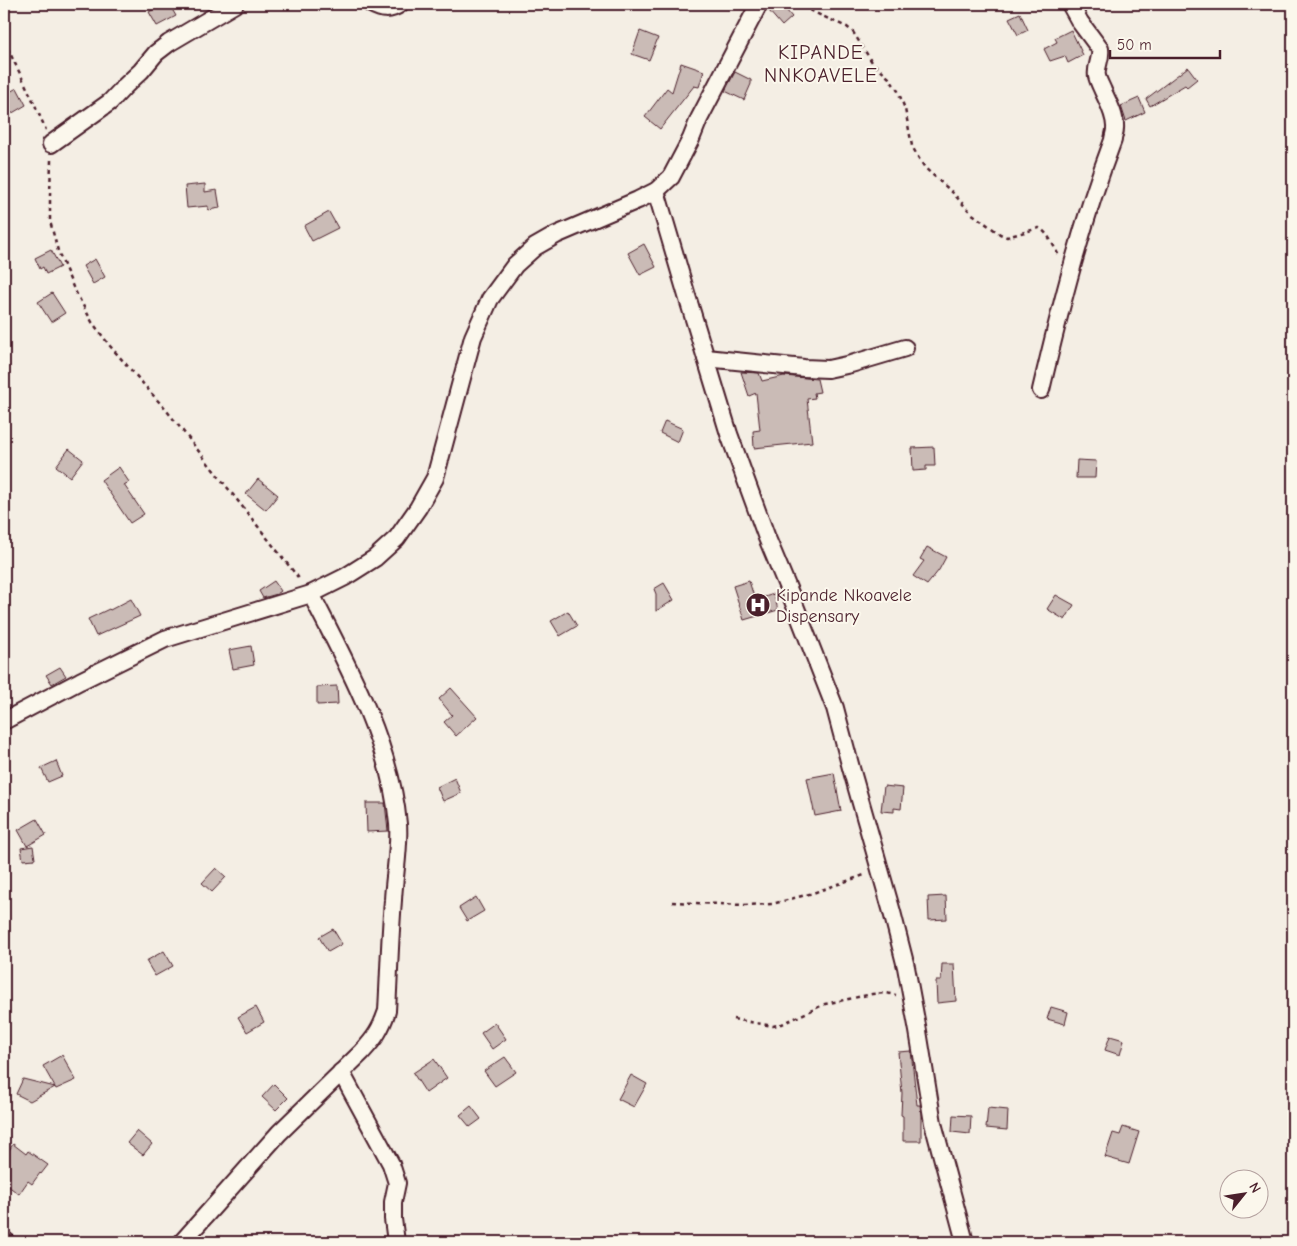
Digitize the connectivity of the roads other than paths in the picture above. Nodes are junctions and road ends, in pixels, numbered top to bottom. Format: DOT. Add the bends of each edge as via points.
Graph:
graph roads {
  1 [pos="235,4"];
  2 [pos="371,4"];
  3 [pos="400,4"];
  4 [pos="759,4"];
  5 [pos="1070,4"];
  6 [pos="51,144"];
  7 [pos="656,191"];
  8 [pos="905,348"];
  9 [pos="706,358"];
  10 [pos="1041,390"];
  11 [pos="311,594"];
  12 [pos="4,720"];
  13 [pos="341,1072"];
  14 [pos="4,1240"];
  15 [pos="7,1242"];
  16 [pos="182,1242"];
  17 [pos="396,1242"];
  18 [pos="965,1242"];
  1 -- 6 [label="street" via="169,43 110,102"];
  2 -- 3 [label="street" via="392,9"];
  4 -- 7 [label="street" via="680,160"];
  5 -- 10 [label="street" via="1100,49 1096,75 1110,105 1115,129 1069,274"];
  7 -- 9 [label="street"];
  7 -- 11 [label="street" via="556,234 515,265 490,299 473,337 435,478 418,508 397,538 375,558"];
  8 -- 9 [label="street" via="828,369"];
  9 -- 18 [label="street" via="729,434 767,538 835,708 906,968 933,1124"];
  11 -- 12 [label="street" via="165,639"];
  11 -- 13 [label="street" via="365,705 384,755 393,787 398,826 387,1011 375,1038"];
  13 -- 16 [label="street" via="279,1133"];
  13 -- 17 [label="street" via="396,1175 393,1202"];
  14 -- 15 [label="street"];
}
